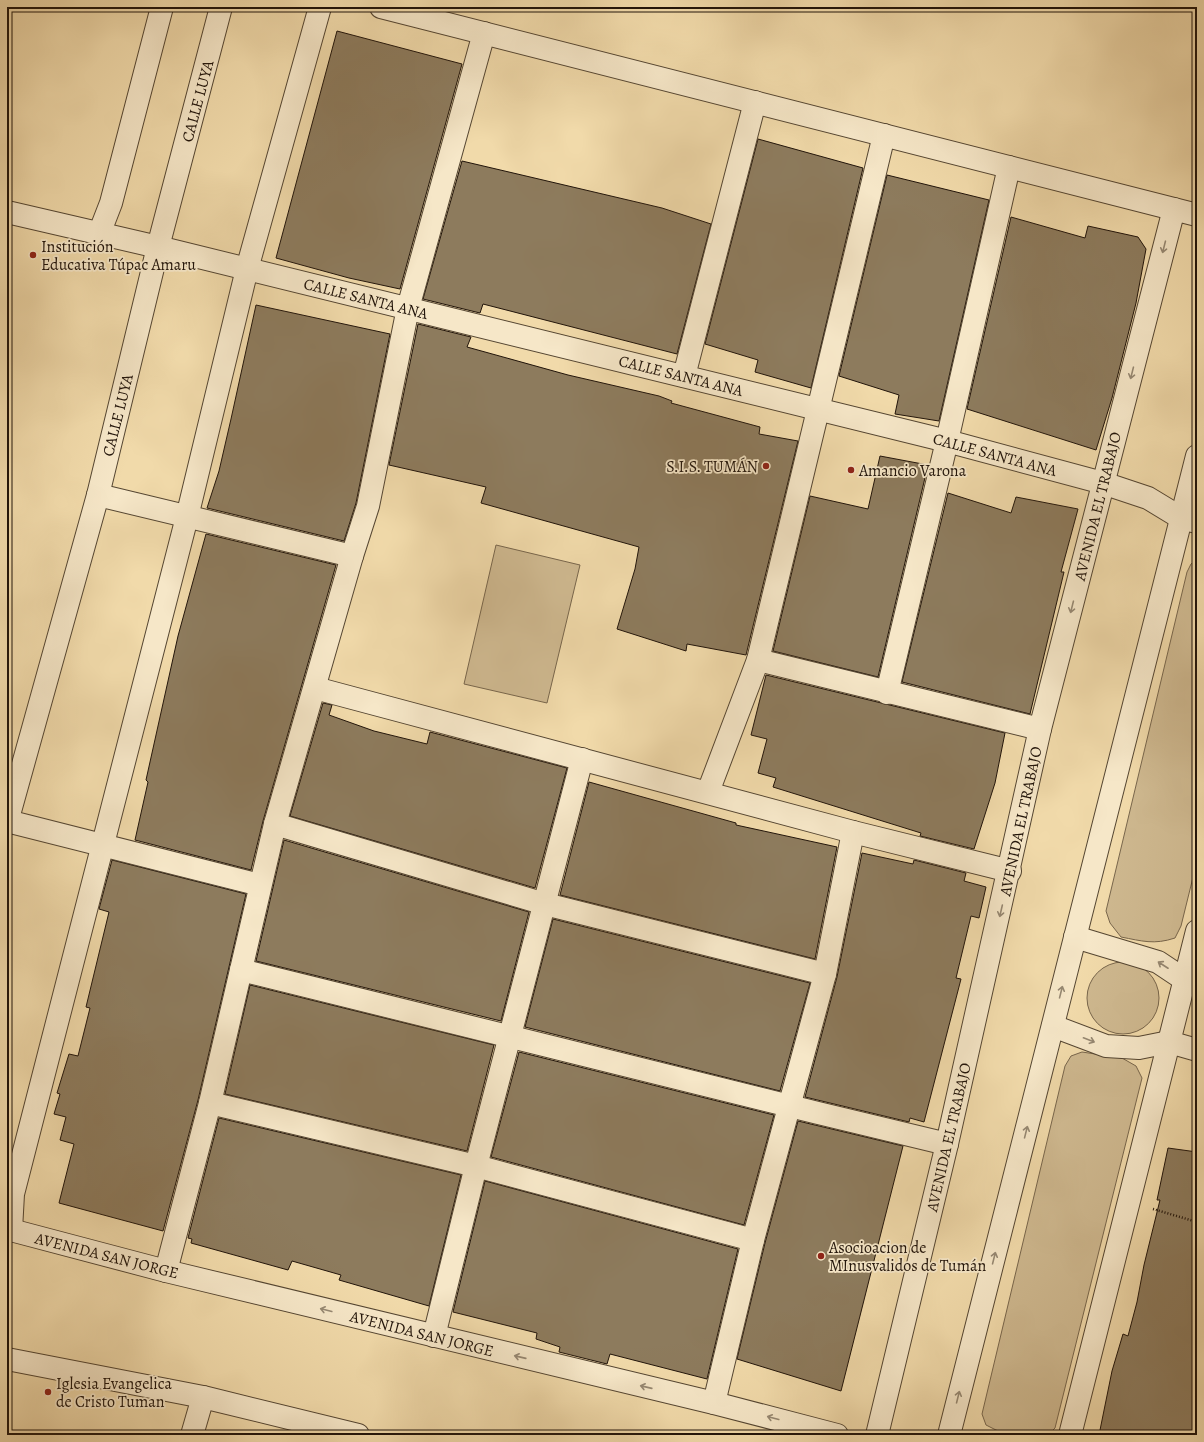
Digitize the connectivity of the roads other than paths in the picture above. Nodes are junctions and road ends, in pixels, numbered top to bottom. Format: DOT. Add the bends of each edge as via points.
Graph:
graph roads {
  1 [pos="162,7"];
  2 [pos="221,7"];
  3 [pos="320,7"];
  4 [pos="381,7"];
  5 [pos="484,33"];
  6 [pos="755,102"];
  7 [pos="884,135"];
  8 [pos="1009,167"];
  9 [pos="1174,209"];
  10 [pos="7,212"];
  11 [pos="1197,215"];
  12 [pos="99,234"];
  13 [pos="158,247"];
  14 [pos="247,269"];
  15 [pos="408,308"];
  16 [pos="684,376"];
  17 [pos="818,409"];
  18 [pos="947,441"];
  19 [pos="1197,456"];
  20 [pos="1103,483"];
  21 [pos="98,495"];
  22 [pos="187,517"];
  23 [pos="1189,520"];
  24 [pos="352,556"];
  25 [pos="758,660"];
  26 [pos="315,688"];
  27 [pos="887,693"];
  28 [pos="1040,729"];
  29 [pos="582,759"];
  30 [pos="708,792"];
  31 [pos="7,821"];
  32 [pos="275,824"];
  33 [pos="853,832"];
  34 [pos="102,845"];
  35 [pos="1010,871"];
  36 [pos="260,885"];
  37 [pos="546,904"];
  38 [pos="1197,931"];
  39 [pos="1075,937"];
  40 [pos="241,970"];
  41 [pos="825,974"];
  42 [pos="1191,981"];
  43 [pos="1053,1026"];
  44 [pos="512,1035"];
  45 [pos="1169,1042"];
  46 [pos="1197,1050"];
  47 [pos="210,1103"];
  48 [pos="789,1106"];
  49 [pos="947,1144"];
  50 [pos="476,1166"];
  51 [pos="9,1229"];
  52 [pos="753,1240"];
  53 [pos="166,1271"];
  54 [pos="434,1336"];
  55 [pos="7,1359"];
  56 [pos="203,1397"];
  57 [pos="714,1403"];
  58 [pos="192,1435"];
  59 [pos="353,1435"];
  60 [pos="837,1435"];
  61 [pos="877,1435"];
  62 [pos="949,1435"];
  63 [pos="1070,1435"];
  1 -- 12 [label="street" via="111,202"];
  2 -- 13 [label="street, CALLE LUYA"];
  3 -- 14 [label="street"];
  4 -- 5 [label="street"];
  5 -- 6 [label="street"];
  5 -- 15 [label="street"];
  6 -- 7 [label="street"];
  6 -- 16 [label="street"];
  7 -- 8 [label="street"];
  7 -- 17 [label="street"];
  8 -- 9 [label="street"];
  8 -- 18 [label="street"];
  9 -- 11 [label="street"];
  9 -- 20 [label="street, AVENIDA EL TRABAJO, one-way"];
  10 -- 12 [label="street, CALLE SANTA ANA"];
  12 -- 13 [label="street, CALLE SANTA ANA"];
  13 -- 14 [label="street, CALLE SANTA ANA"];
  13 -- 21 [label="street, CALLE LUYA"];
  14 -- 15 [label="street, CALLE SANTA ANA"];
  14 -- 22 [label="street"];
  15 -- 16 [label="street, CALLE SANTA ANA"];
  15 -- 24 [label="street" via="368,506"];
  16 -- 17 [label="street, CALLE SANTA ANA"];
  17 -- 18 [label="street, CALLE SANTA ANA"];
  17 -- 25 [label="street"];
  18 -- 20 [label="street, CALLE SANTA ANA"];
  18 -- 27 [label="street"];
  19 -- 23 [label="street"];
  20 -- 23 [label="street, CALLE SANTA ANA" via="1148,498"];
  20 -- 28 [label="street, AVENIDA EL TRABAJO, one-way"];
  21 -- 22 [label="street"];
  21 -- 31 [label="street, CALLE LUYA"];
  22 -- 24 [label="street"];
  22 -- 34 [label="street"];
  23 -- 39 [label="street"];
  24 -- 26 [label="street"];
  25 -- 27 [label="street"];
  25 -- 30 [label="street"];
  26 -- 29 [label="street"];
  26 -- 32 [label="street"];
  27 -- 28 [label="street"];
  28 -- 35 [label="street, AVENIDA EL TRABAJO"];
  29 -- 30 [label="street"];
  29 -- 37 [label="street"];
  30 -- 33 [label="street"];
  31 -- 34 [label="street"];
  32 -- 36 [label="street"];
  32 -- 37 [label="street"];
  33 -- 35 [label="street"];
  33 -- 41 [label="street"];
  34 -- 36 [label="street"];
  34 -- 51 [label="street" via="13,1194"];
  35 -- 49 [label="street, AVENIDA EL TRABAJO, one-way"];
  36 -- 40 [label="street"];
  37 -- 41 [label="street"];
  37 -- 44 [label="street"];
  38 -- 42 [label="street"];
  42 -- 39 [label="street, one-way" via="1158,962"];
  43 -- 39 [label="street, one-way"];
  40 -- 44 [label="street"];
  40 -- 47 [label="street"];
  41 -- 48 [label="street"];
  42 -- 45 [label="street"];
  43 -- 45 [label="street, one-way" via="1106,1046 1139,1048"];
  62 -- 43 [label="street, one-way"];
  44 -- 48 [label="street"];
  44 -- 50 [label="street"];
  45 -- 46 [label="street"];
  45 -- 63 [label="street"];
  47 -- 50 [label="street"];
  47 -- 53 [label="street"];
  48 -- 49 [label="street"];
  48 -- 52 [label="street"];
  49 -- 61 [label="street, AVENIDA EL TRABAJO"];
  50 -- 52 [label="street"];
  50 -- 54 [label="street"];
  51 -- 53 [label="street, AVENIDA SAN JORGE"];
  52 -- 57 [label="street"];
  54 -- 53 [label="street, AVENIDA SAN JORGE, one-way"];
  57 -- 54 [label="street, AVENIDA SAN JORGE, one-way"];
  55 -- 56 [label="street"];
  56 -- 58 [label="street"];
  56 -- 59 [label="street"];
  60 -- 57 [label="street, AVENIDA SAN JORGE, one-way"];
}
